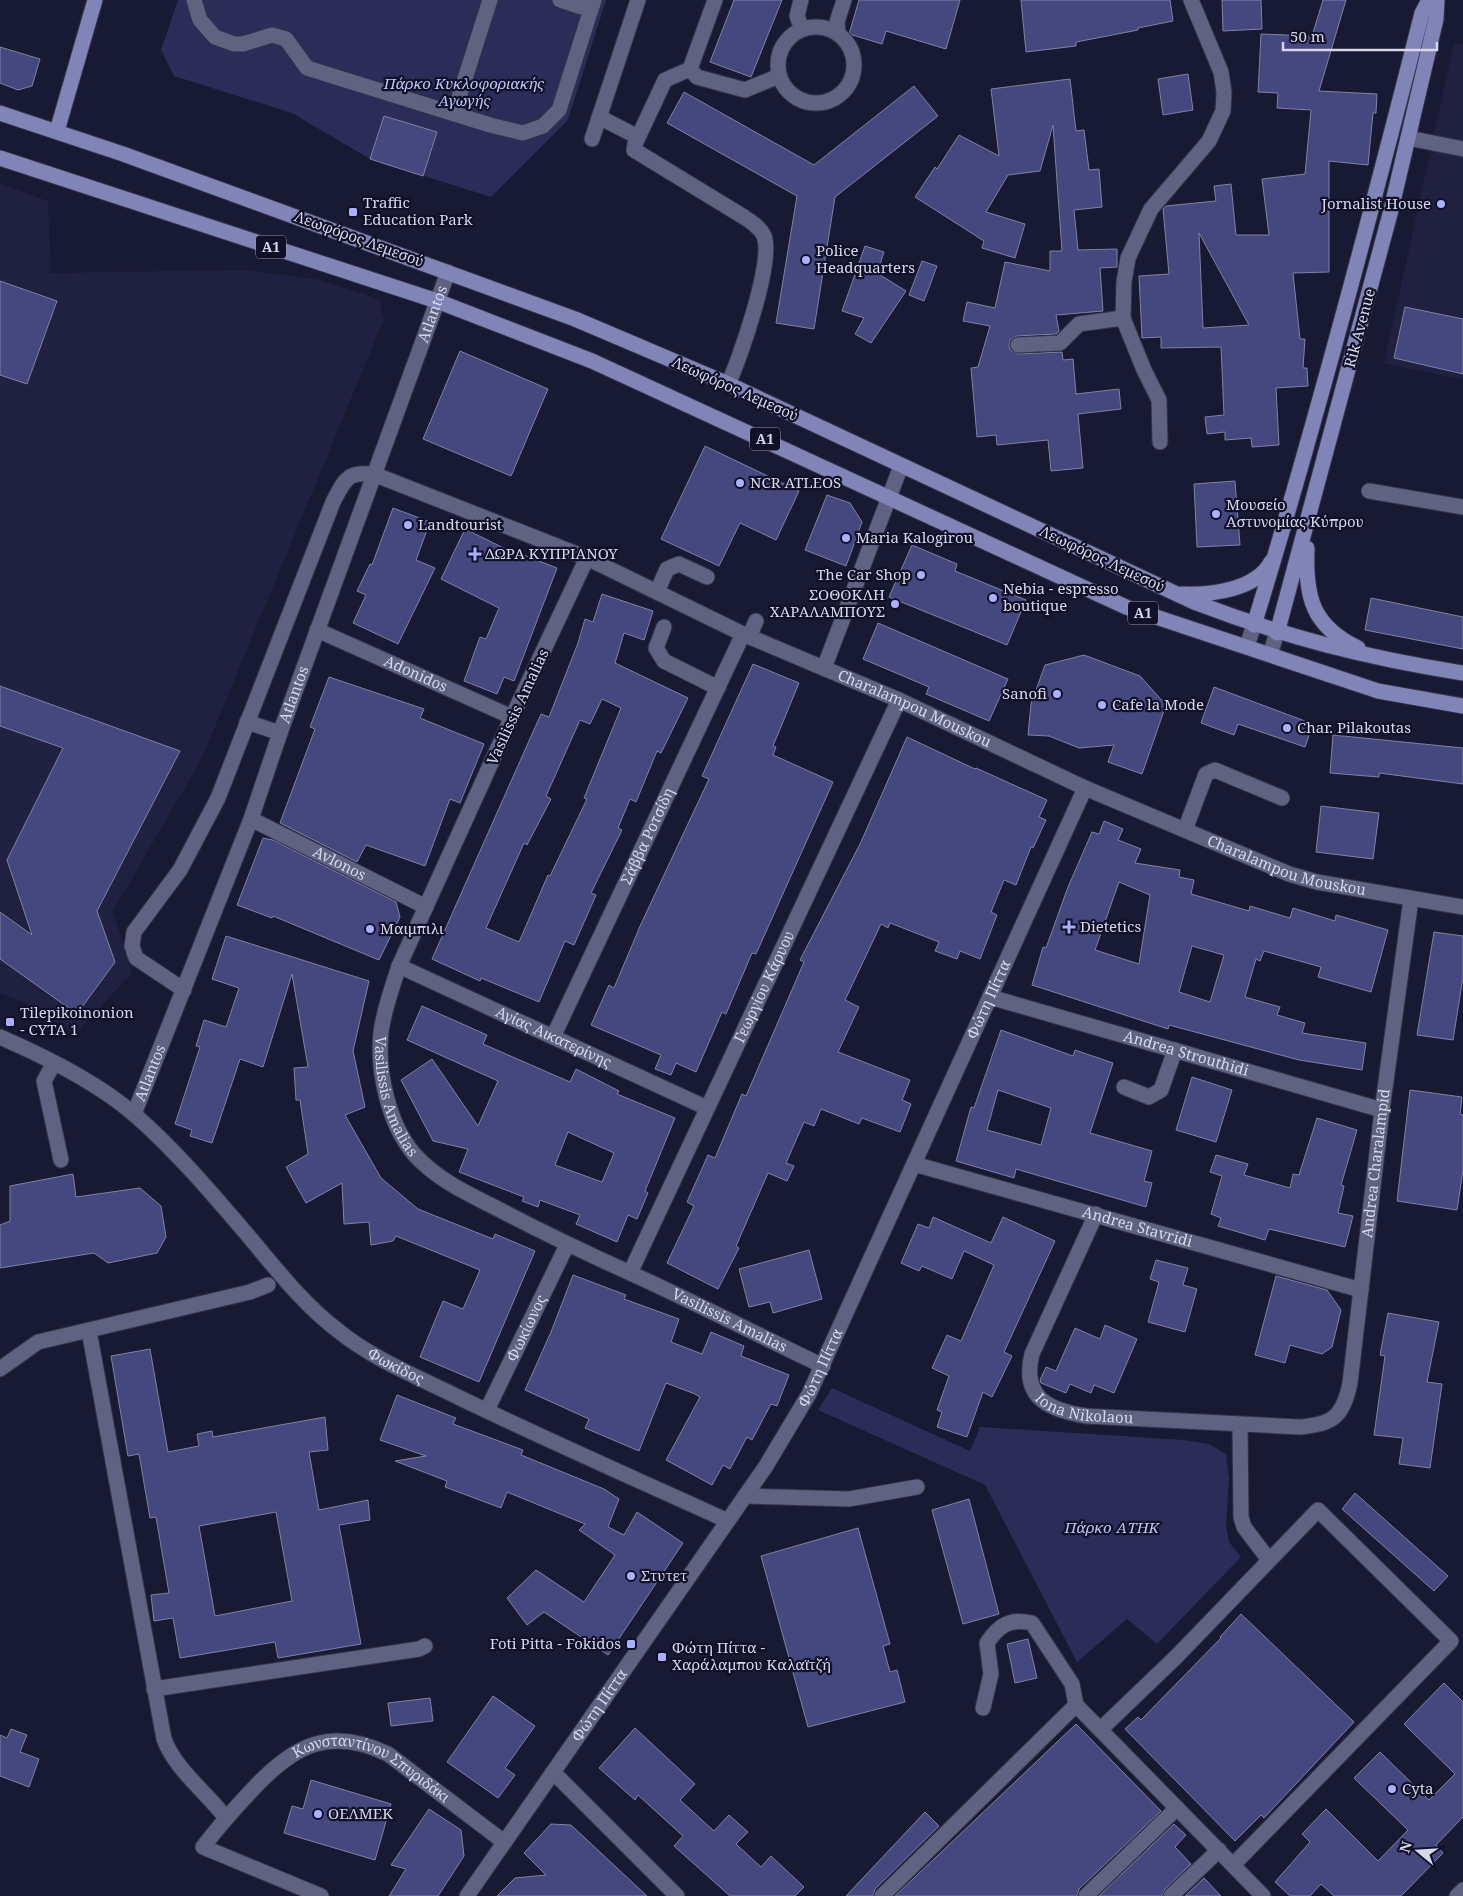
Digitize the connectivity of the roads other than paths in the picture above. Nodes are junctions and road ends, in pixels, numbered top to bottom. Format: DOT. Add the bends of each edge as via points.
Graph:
graph roads {
  1 [pos="95,0"];
  2 [pos="194,0"];
  3 [pos="490,0"];
  4 [pos="560,0"];
  5 [pos="638,0"];
  6 [pos="715,0"];
  7 [pos="801,0"];
  8 [pos="844,0"];
  9 [pos="1191,0"];
  10 [pos="1429,0"];
  11 [pos="1437,0"];
  12 [pos="592,1"];
  13 [pos="802,30"];
  14 [pos="838,34"];
  15 [pos="690,69"];
  16 [pos="779,76"];
  17 [pos="0,113"];
  18 [pos="454,113"];
  19 [pos="599,117"];
  20 [pos="57,131"];
  21 [pos="638,137"];
  22 [pos="1408,138"];
  23 [pos="592,139"];
  24 [pos="1463,149"];
  25 [pos="0,158"];
  26 [pos="448,272"];
  27 [pos="437,301"];
  28 [pos="1123,318"];
  29 [pos="1018,345"];
  30 [pos="728,384"];
  31 [pos="1160,442"];
  32 [pos="901,466"];
  33 [pos="376,475"];
  34 [pos="1369,491"];
  35 [pos="888,498"];
  36 [pos="1463,507"];
  37 [pos="1309,519"];
  38 [pos="1276,552"];
  39 [pos="588,558"];
  40 [pos="708,577"];
  41 [pos="657,592"];
  42 [pos="1178,594"];
  43 [pos="756,621"];
  44 [pos="1254,625"];
  45 [pos="664,627"];
  46 [pos="317,630"];
  47 [pos="1277,633"];
  48 [pos="746,635"];
  49 [pos="1247,646"];
  50 [pos="1270,654"];
  51 [pos="1386,661"];
  52 [pos="824,668"];
  53 [pos="1463,673"];
  54 [pos="718,688"];
  55 [pos="898,700"];
  56 [pos="1463,706"];
  57 [pos="512,717"];
  58 [pos="247,722"];
  59 [pos="280,733"];
  60 [pos="1085,788"];
  61 [pos="1282,798"];
  62 [pos="251,819"];
  63 [pos="1185,830"];
  64 [pos="1411,899"];
  65 [pos="426,907"];
  66 [pos="1463,907"];
  67 [pos="399,966"];
  68 [pos="184,990"];
  69 [pos="990,997"];
  70 [pos="553,1037"];
  71 [pos="0,1038"];
  72 [pos="1175,1050"];
  73 [pos="54,1063"];
  74 [pos="1124,1088"];
  75 [pos="708,1108"];
  76 [pos="1382,1110"];
  77 [pos="134,1114"];
  78 [pos="61,1160"];
  79 [pos="914,1164"];
  80 [pos="1096,1214"];
  81 [pos="567,1244"];
  82 [pos="630,1273"];
  83 [pos="268,1285"];
  84 [pos="1361,1290"];
  85 [pos="89,1330"];
  86 [pos="823,1366"];
  87 [pos="0,1369"];
  88 [pos="486,1410"];
  89 [pos="1330,1422"];
  90 [pos="1240,1425"];
  91 [pos="917,1487"];
  92 [pos="745,1496"];
  93 [pos="728,1521"];
  94 [pos="1269,1560"];
  95 [pos="425,1646"];
  96 [pos="154,1689"];
  97 [pos="1076,1705"];
  98 [pos="984,1708"];
  99 [pos="1101,1729"];
  100 [pos="553,1772"];
  101 [pos="1177,1808"];
  102 [pos="226,1818"];
  103 [pos="504,1842"];
  104 [pos="1218,1850"];
  105 [pos="1233,1865"];
  106 [pos="1463,1890"];
  107 [pos="321,1896"];
  108 [pos="467,1896"];
  109 [pos="677,1896"];
  110 [pos="882,1896"];
  111 [pos="1086,1896"];
  112 [pos="1171,1896"];
  113 [pos="1263,1896"];
  114 [pos="1457,1896"];
  1 -- 20 [label="main road"];
  2 -- 18 [label="street" via="200,20 215,38 234,44 272,35 286,39 306,68"];
  3 -- 18 [label="street"];
  4 -- 12 [label="street" via="581,6"];
  5 -- 19 [label="street"];
  6 -- 15 [label="street"];
  7 -- 13 [label="street" via="797,16"];
  8 -- 14 [label="street"];
  9 -- 28 [label="street" via="1221,72 1223,111 1209,140 1151,209 1138,233 1128,258"];
  10 -- 38 [label="main road, Rik Avenue" via="1422,13 1372,212"];
  11 -- 22 [label="main road, Rik Avenue" via="1436,19"];
  12 -- 18 [label="street" via="559,110 543,126 532,132 518,132"];
  13 -- 14 [label="street" via="827,28"];
  13 -- 16 [label="street" via="787,41 779,56"];
  14 -- 16 [label="street" via="850,48 854,70 842,93 832,100 806,102 794,97"];
  15 -- 16 [label="street" via="697,77 745,90"];
  15 -- 21 [label="street" via="664,80"];
  17 -- 20 [label="main road, Λεωφόρος Λεμεσού / A1"];
  19 -- 21 [label="street"];
  19 -- 23 [label="street"];
  20 -- 26 [label="main road, Λεωφόρος Λεμεσού / A1"];
  21 -- 30 [label="street" via="634,150 640,155 744,217 763,235 766,248 748,330"];
  22 -- 24 [label="street"];
  22 -- 37 [label="main road, Rik Avenue"];
  25 -- 27 [label="main road, Λεωφόρος Λεμεσού / A1"];
  26 -- 27 [label="street, Atlantos"];
  26 -- 30 [label="main road, Λεωφόρος Λεμεσού / A1" via="575,319"];
  27 -- 33 [label="street, Atlantos"];
  27 -- 35 [label="main road, Λεωφόρος Λεμεσού / A1" via="592,361"];
  28 -- 29 [label="street" via="1079,324 1060,343"];
  28 -- 31 [label="street" via="1159,400"];
  30 -- 32 [label="main road, Λεωφόρος Λεμεσού / A1"];
  32 -- 35 [label="street"];
  32 -- 42 [label="main road, Λεωφόρος Λεμεσού / A1"];
  33 -- 39 [label="street, Charalampou Mouskou"];
  33 -- 46 [label="street, Atlantos"];
  33 -- 58 [label="street" via="355,473 350,476 333,502"];
  34 -- 36 [label="street"];
  35 -- 49 [label="main road, Λεωφόρος Λεμεσού / A1" via="1126,608"];
  35 -- 52 [label="street" via="839,607"];
  37 -- 47 [label="main road, Rik Avenue"];
  37 -- 51 [label="main road" via="1307,579 1310,599 1320,618 1328,630 1344,641"];
  38 -- 42 [label="main road" via="1267,570 1254,580 1215,592"];
  38 -- 44 [label="main road, Rik Avenue"];
  39 -- 41 [label="street, Charalampou Mouskou"];
  39 -- 57 [label="street, Vasilissis Amalias"];
  40 -- 41 [label="street" via="679,564 667,569"];
  41 -- 48 [label="street, Charalampou Mouskou"];
  42 -- 44 [label="main road, Λεωφόρος Λεμεσού / A1"];
  43 -- 48 [label="street, Σάββα Ροτσίδη"];
  44 -- 47 [label="main road, Λεωφόρος Λεμεσού / A1"];
  44 -- 49 [label="street, Rik Avenue"];
  45 -- 54 [label="street" via="656,648 664,661"];
  46 -- 57 [label="street, Adonidos"];
  46 -- 59 [label="street, Atlantos"];
  47 -- 50 [label="street, Rik Avenue"];
  47 -- 51 [label="main road, Λεωφόρος Λεμεσού / A1"];
  48 -- 52 [label="street, Charalampou Mouskou"];
  48 -- 54 [label="street, Σάββα Ροτσίδη"];
  49 -- 50 [label="main road, Λεωφόρος Λεμεσού / A1"];
  50 -- 56 [label="main road, Λεωφόρος Λεμεσού / A1" via="1378,691"];
  51 -- 53 [label="main road, Λεωφόρος Λεμεσού / A1"];
  52 -- 55 [label="street, Charalampou Mouskou"];
  54 -- 70 [label="street, Σάββα Ροτσίδη"];
  55 -- 60 [label="street, Charalampou Mouskou"];
  55 -- 75 [label="street, Γεωργίου Κάρυου"];
  57 -- 65 [label="street, Vasilissis Amalias"];
  58 -- 59 [label="street"];
  58 -- 68 [label="street" via="218,798 180,870 134,932 132,946 136,958"];
  59 -- 62 [label="street, Atlantos"];
  60 -- 63 [label="street, Charalampou Mouskou"];
  60 -- 69 [label="street, Φώτη Πίττα"];
  61 -- 63 [label="street" via="1215,770 1206,774"];
  62 -- 65 [label="street, Avlonos"];
  62 -- 68 [label="street, Atlantos"];
  63 -- 64 [label="street, Charalampou Mouskou" via="1289,874"];
  64 -- 66 [label="street, Charalampou Mouskou"];
  64 -- 76 [label="street, Andrea Charalampid"];
  65 -- 67 [label="street, Vasilissis Amalias"];
  67 -- 70 [label="street, Αγίας Αικατερίνης"];
  67 -- 81 [label="street, Vasilissis Amalias" via="387,1000 381,1033 381,1062 386,1094 398,1128 413,1153 455,1188"];
  68 -- 77 [label="street, Atlantos"];
  69 -- 72 [label="street, Andrea Strouthidi"];
  69 -- 79 [label="street, Φώτη Πίττα"];
  70 -- 75 [label="street, Αγίας Αικατερίνης"];
  71 -- 73 [label="street, Φωκίδος"];
  72 -- 74 [label="street" via="1161,1090 1148,1097"];
  72 -- 76 [label="street, Andrea Strouthidi"];
  73 -- 77 [label="street, Φωκίδος"];
  73 -- 78 [label="street" via="44,1081"];
  75 -- 82 [label="street, Γεωργίου Κάρυου"];
  76 -- 84 [label="street, Andrea Charalampid"];
  77 -- 88 [label="street, Φωκίδος" via="180,1159 283,1280 337,1331 376,1357"];
  79 -- 80 [label="street, Andrea Stavridi"];
  79 -- 86 [label="street, Φώτη Πίττα"];
  80 -- 84 [label="street, Andrea Stavridi"];
  80 -- 90 [label="street, Iona Nikolaou" via="1032,1354 1028,1370 1036,1394 1054,1409 1086,1416"];
  81 -- 82 [label="street, Vasilissis Amalias"];
  81 -- 88 [label="street, Φωκίωνος"];
  82 -- 86 [label="street, Vasilissis Amalias"];
  83 -- 85 [label="street"];
  84 -- 89 [label="street, Andrea Charalampid" via="1346,1401"];
  85 -- 87 [label="street" via="38,1342"];
  85 -- 96 [label="street"];
  86 -- 92 [label="street, Φώτη Πίττα" via="766,1466"];
  88 -- 93 [label="street, Φωκίδος"];
  89 -- 90 [label="street, Iona Nikolaou" via="1300,1427"];
  90 -- 94 [label="street" via="1241,1518 1244,1528"];
  91 -- 92 [label="street" via="849,1498"];
  92 -- 93 [label="street, Φώτη Πίττα"];
  93 -- 100 [label="street, Φώτη Πίττα"];
  94 -- 99 [label="street"];
  94 -- 105 [label="street" via="1318,1510 1451,1641"];
  95 -- 96 [label="street"];
  96 -- 102 [label="street" via="168,1751"];
  97 -- 98 [label="street" via="1072,1684 1032,1623 1018,1620 996,1629 987,1643 991,1674"];
  97 -- 99 [label="street"];
  97 -- 110 [label="street"];
  99 -- 101 [label="street"];
  100 -- 103 [label="street, Φώτη Πίττα"];
  100 -- 109 [label="street"];
  101 -- 104 [label="street"];
  101 -- 111 [label="street"];
  102 -- 103 [label="street, Κωνσταντίνου Σπυριδάκι" via="270,1771 293,1753 332,1740 347,1741 370,1745 388,1754"];
  102 -- 107 [label="street, Κωνσταντίνου Σπυριδάκι" via="204,1847"];
  103 -- 108 [label="street, Φώτη Πίττα"];
  104 -- 105 [label="street"];
  104 -- 112 [label="street"];
  105 -- 113 [label="street"];
  106 -- 114 [label="street"];
}
